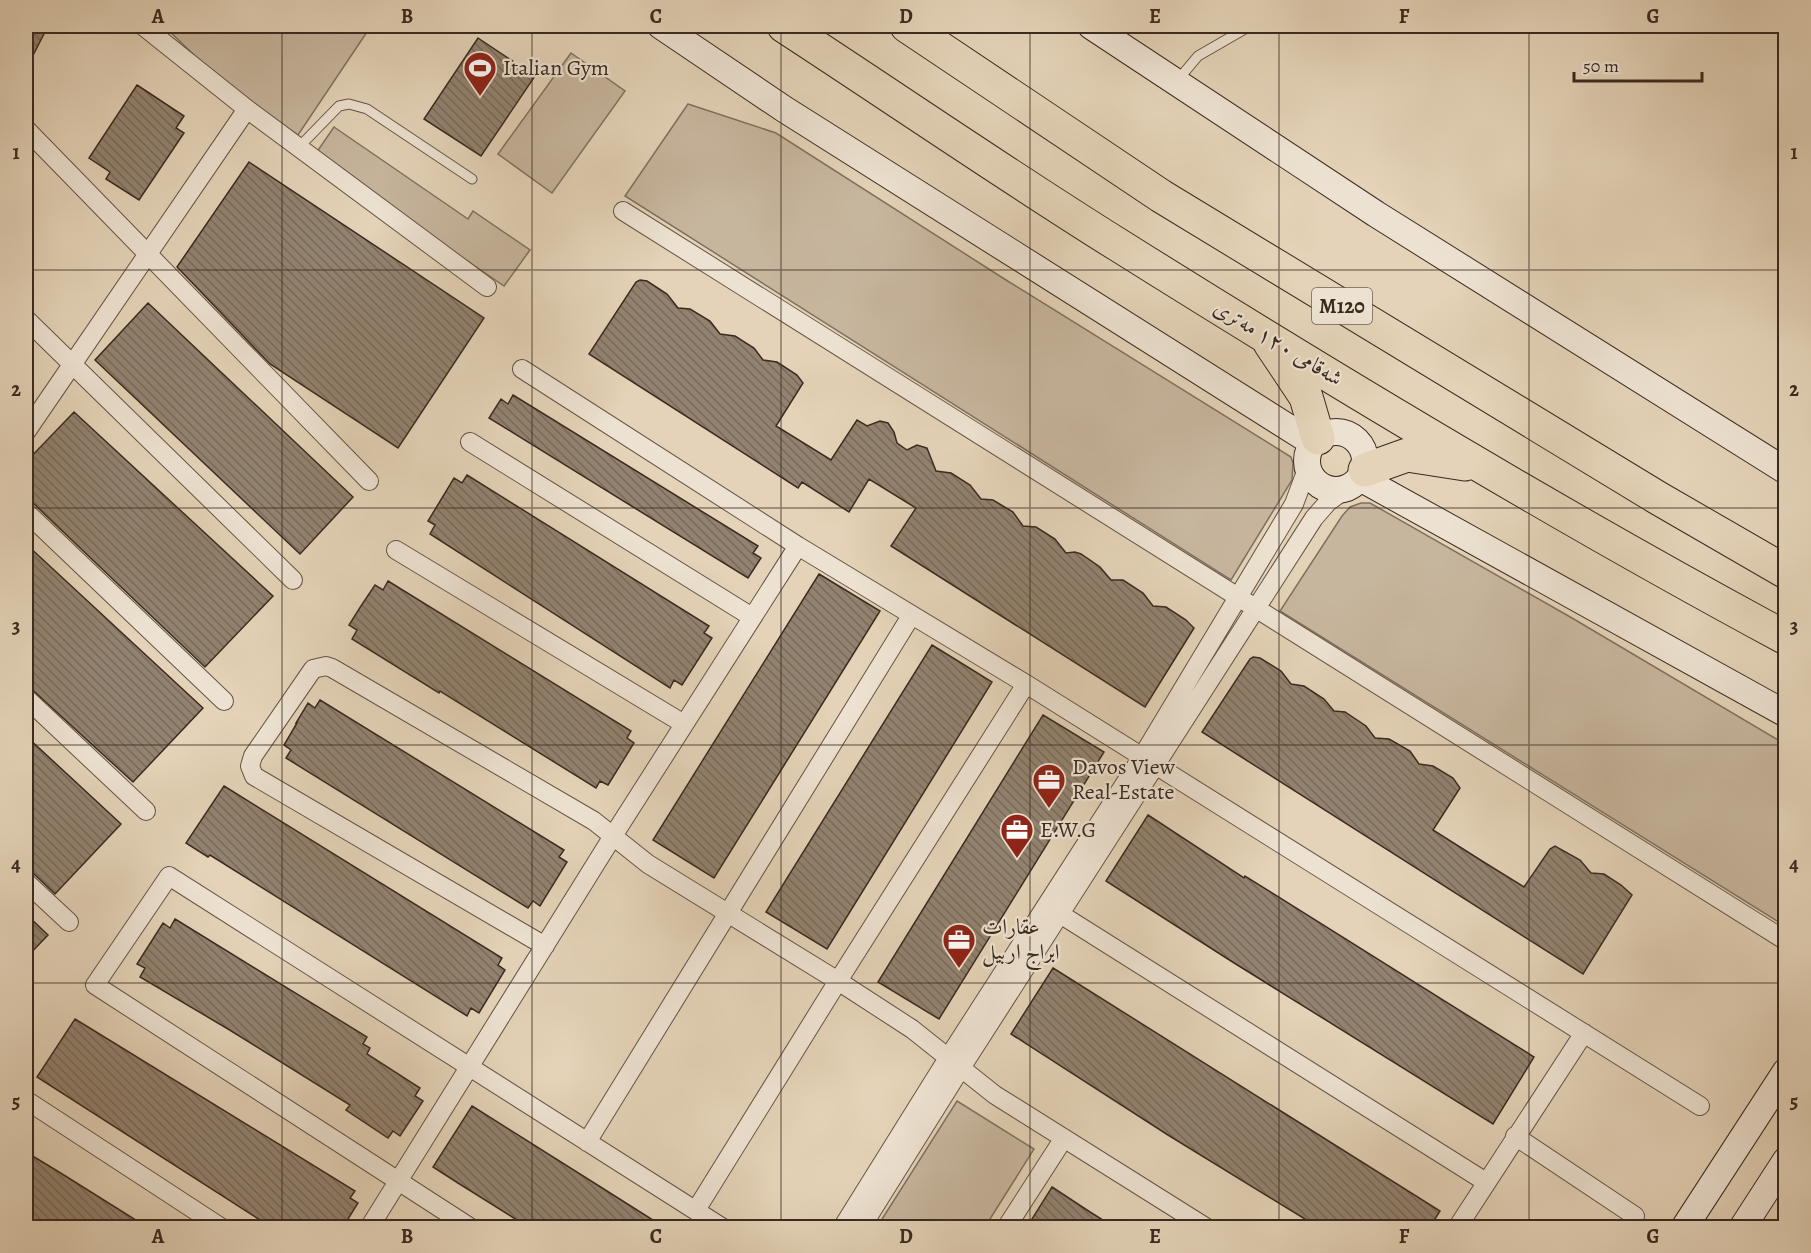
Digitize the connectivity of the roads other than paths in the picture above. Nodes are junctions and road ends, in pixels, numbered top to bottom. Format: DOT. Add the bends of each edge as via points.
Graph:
graph roads {
  1 [pos="143,26"];
  2 [pos="662,26"];
  3 [pos="784,26"];
  4 [pos="907,26"];
  5 [pos="1091,26"];
  6 [pos="1250,26"];
  7 [pos="1176,83"];
  8 [pos="248,109"];
  9 [pos="26,129"];
  10 [pos="299,147"];
  11 [pos="472,179"];
  12 [pos="623,211"];
  13 [pos="147,255"];
  14 [pos="487,286"];
  15 [pos="26,319"];
  16 [pos="1266,337"];
  17 [pos="72,365"];
  18 [pos="522,369"];
  19 [pos="26,432"];
  20 [pos="1315,441"];
  21 [pos="470,442"];
  22 [pos="1483,467"];
  23 [pos="1307,469"];
  24 [pos="1785,471"];
  25 [pos="1357,479"];
  26 [pos="369,481"];
  27 [pos="26,512"];
  28 [pos="798,546"];
  29 [pos="396,550"];
  30 [pos="1785,572"];
  31 [pos="293,580"];
  32 [pos="1238,597"];
  33 [pos="1256,608"];
  34 [pos="911,616"];
  35 [pos="752,617"];
  36 [pos="1785,638"];
  37 [pos="1026,684"];
  38 [pos="26,698"];
  39 [pos="224,701"];
  40 [pos="1785,714"];
  41 [pos="684,724"];
  42 [pos="1148,761"];
  43 [pos="146,811"];
  44 [pos="613,836"];
  45 [pos="26,882"];
  46 [pos="728,913"];
  47 [pos="1060,914"];
  48 [pos="69,922"];
  49 [pos="1785,940"];
  50 [pos="545,946"];
  51 [pos="838,981"];
  52 [pos="1584,1033"];
  53 [pos="955,1063"];
  54 [pos="470,1067"];
  55 [pos="1785,1071"];
  56 [pos="26,1100"];
  57 [pos="1700,1106"];
  58 [pos="1515,1136"];
  59 [pos="1064,1138"];
  60 [pos="587,1142"];
  61 [pos="1785,1160"];
  62 [pos="399,1181"];
  63 [pos="1486,1182"];
  64 [pos="696,1210"];
  65 [pos="1635,1216"];
  66 [pos="222,1227"];
  67 [pos="369,1227"];
  68 [pos="471,1227"];
  69 [pos="723,1227"];
  70 [pos="842,1227"];
  71 [pos="861,1227"];
  72 [pos="1006,1227"];
  73 [pos="1207,1227"];
  74 [pos="1457,1227"];
  75 [pos="1684,1227"];
  76 [pos="1742,1227"];
  1 -- 8 [label="street"];
  2 -- 20 [label="street" via="784,109"];
  3 -- 16 [label="highway, شەقامی ١٢٠ مەتری"];
  4 -- 30 [label="highway, M120" via="1161,196"];
  5 -- 7 [label="street"];
  6 -- 7 [label="lane" via="1198,56"];
  7 -- 24 [label="street" via="1376,214"];
  8 -- 10 [label="street"];
  8 -- 13 [label="street"];
  9 -- 13 [label="street"];
  10 -- 11 [label="lane" via="339,106 349,104 367,109"];
  10 -- 14 [label="street"];
  12 -- 32 [label="street"];
  13 -- 17 [label="street"];
  13 -- 26 [label="street"];
  15 -- 17 [label="street"];
  16 -- 20 [label="highway" via="1306,397"];
  16 -- 22 [label="highway, شەقامی ١٢٠ مەتری"];
  17 -- 19 [label="street"];
  17 -- 31 [label="street"];
  18 -- 28 [label="street"];
  20 -- 23 [label="street" via="1306,459"];
  20 -- 25 [label="street" via="1333,432 1360,443 1366,460"];
  21 -- 35 [label="street"];
  22 -- 25 [label="highway" via="1407,455"];
  22 -- 36 [label="highway, شەقامی ١٢٠ مەتری"];
  23 -- 25 [label="street" via="1319,486 1328,490"];
  23 -- 32 [label="street" via="1294,504"];
  25 -- 33 [label="street" via="1320,510"];
  25 -- 40 [label="street"];
  27 -- 39 [label="street"];
  28 -- 34 [label="street"];
  28 -- 35 [label="street"];
  29 -- 41 [label="street"];
  32 -- 33 [label="street"];
  32 -- 42 [label="street"];
  33 -- 42 [label="street"];
  33 -- 49 [label="street"];
  34 -- 37 [label="street"];
  34 -- 46 [label="street"];
  35 -- 41 [label="street"];
  37 -- 42 [label="street"];
  37 -- 51 [label="street"];
  38 -- 43 [label="street"];
  41 -- 44 [label="street"];
  42 -- 47 [label="street"];
  42 -- 52 [label="street"];
  42 -- 53 [label="street"];
  44 -- 46 [label="street" via="648,864"];
  44 -- 50 [label="street"];
  44 -- 50 [label="street" via="584,815 326,666 309,673 253,756 250,766 258,779"];
  45 -- 48 [label="street"];
  46 -- 51 [label="street"];
  46 -- 60 [label="street"];
  47 -- 53 [label="street"];
  47 -- 63 [label="street"];
  50 -- 54 [label="street"];
  51 -- 53 [label="street" via="912,1029"];
  51 -- 64 [label="street"];
  52 -- 57 [label="street"];
  52 -- 58 [label="street"];
  53 -- 59 [label="street" via="995,1095"];
  53 -- 70 [label="street"];
  53 -- 71 [label="street"];
  54 -- 60 [label="street"];
  54 -- 62 [label="street"];
  54 -- 62 [label="street" via="169,876 95,985"];
  55 -- 75 [label="street"];
  56 -- 66 [label="street"];
  58 -- 63 [label="street"];
  58 -- 65 [label="street"];
  59 -- 72 [label="street"];
  59 -- 73 [label="street"];
  60 -- 64 [label="street"];
  61 -- 76 [label="street"];
  62 -- 67 [label="street"];
  62 -- 68 [label="street"];
  63 -- 74 [label="street"];
  64 -- 69 [label="street"];
}
